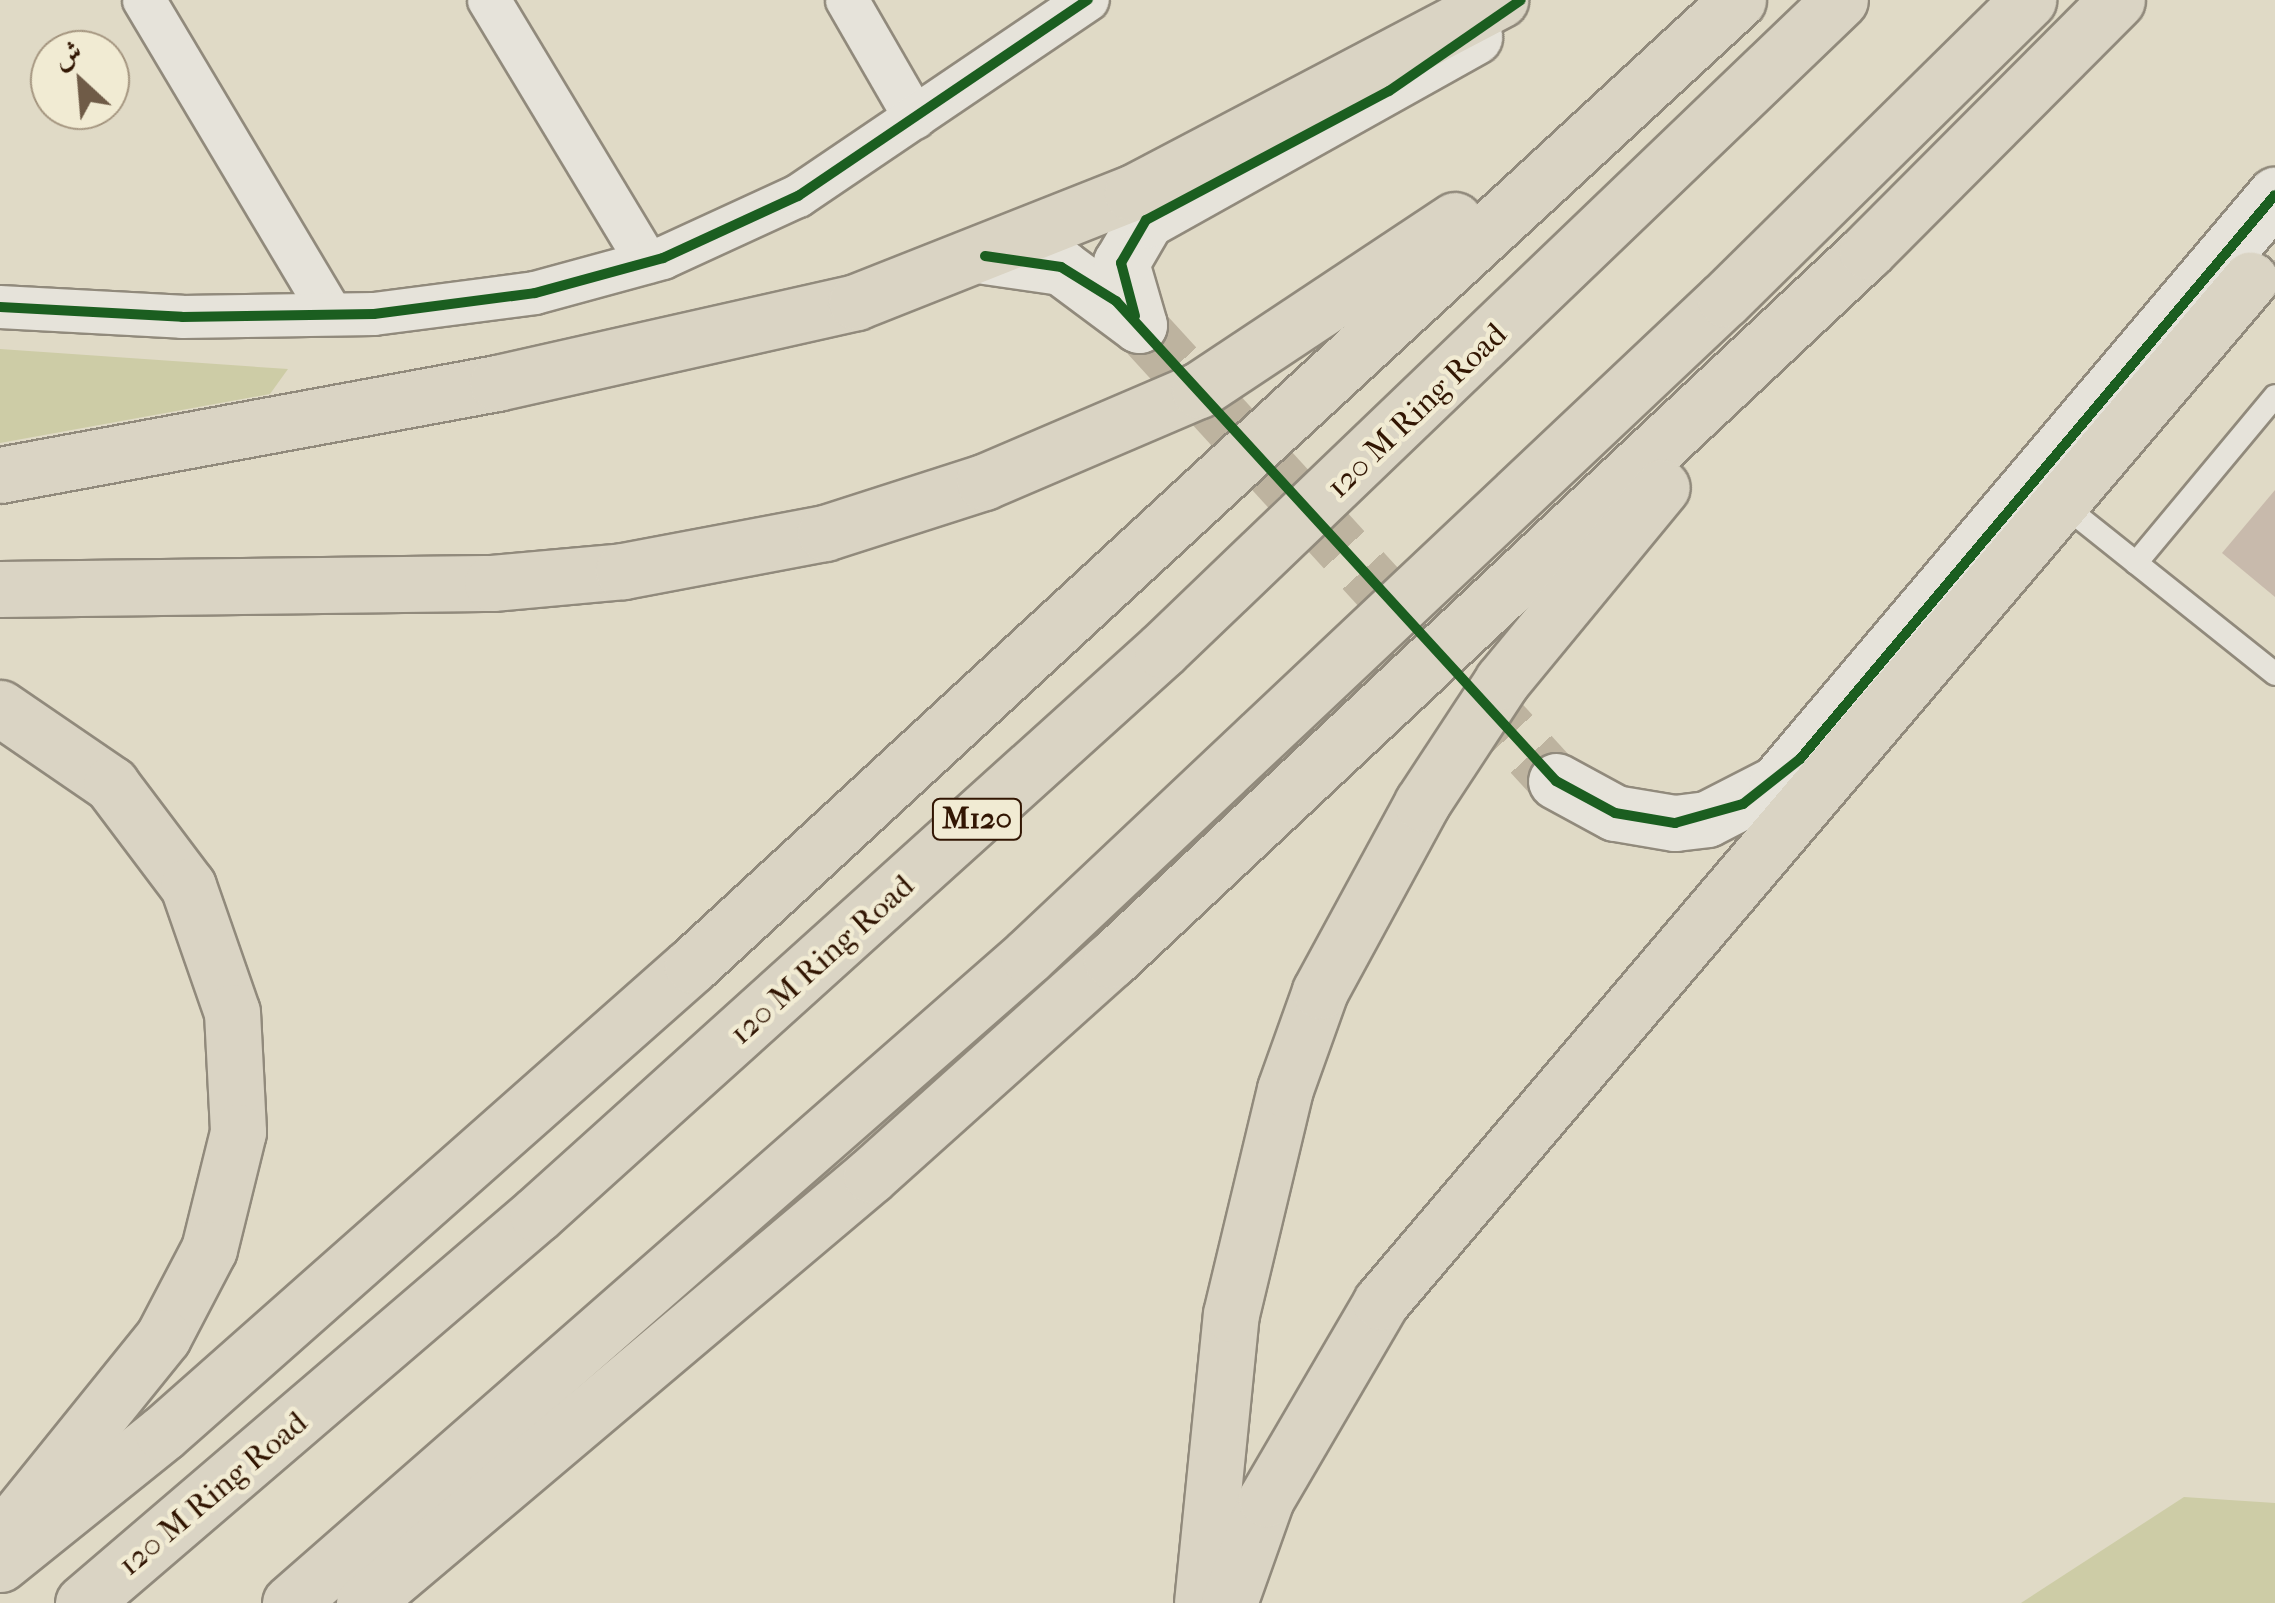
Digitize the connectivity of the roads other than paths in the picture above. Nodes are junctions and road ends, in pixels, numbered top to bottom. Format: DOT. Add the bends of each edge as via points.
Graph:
graph roads {
  1 [pos="144,0"];
  2 [pos="489,0"];
  3 [pos="847,0"];
  4 [pos="1088,0"];
  5 [pos="1500,0"];
  6 [pos="1521,0"];
  7 [pos="1704,0"];
  8 [pos="1738,0"];
  9 [pos="1840,0"];
  10 [pos="2028,0"];
  11 [pos="2117,0"];
  12 [pos="2133,0"];
  13 [pos="915,118"];
  14 [pos="2275,195"];
  15 [pos="985,256"];
  16 [pos="647,262"];
  17 [pos="2262,265"];
  18 [pos="0,307"];
  19 [pos="331,314"];
  20 [pos="2275,396"];
  21 [pos="0,475"];
  22 [pos="2061,503"];
  23 [pos="2136,562"];
  24 [pos="0,589"];
  25 [pos="2275,674"];
  26 [pos="0,708"];
  27 [pos="1556,781"];
  28 [pos="0,1539"];
  29 [pos="0,1564"];
  30 [pos="83,1603"];
  31 [pos="290,1603"];
  32 [pos="364,1603"];
  33 [pos="1202,1603"];
  34 [pos="1229,1603"];
  1 -- 19 [label="street"];
  2 -- 16 [label="street"];
  3 -- 13 [label="street"];
  4 -- 13 [label="street"];
  5 -- 15 [label="highway" via="1149,184"];
  6 -- 15 [label="street" via="1389,91 1146,220 1122,263 1139,325 1061,267"];
  7 -- 24 [label="highway" via="1594,104 1418,252 1200,390 984,482 825,533 623,571 492,583"];
  8 -- 29 [label="highway" via="692,964 163,1433"];
  9 -- 30 [label="highway, 120 M Ring Road / M120" via="1378,448 1036,766 537,1214"];
  10 -- 31 [label="highway" via="1668,354 1028,956"];
  11 -- 32 [label="highway" via="1867,250 1110,960 871,1175"];
  12 -- 33 [label="highway" via="2030,118 1710,434 1610,544 1502,681 1413,819 1320,991 1280,1106 1232,1314"];
  13 -- 16 [label="street" via="798,196"];
  14 -- 27 [label="street" via="1777,782 1707,819 1674,824 1615,813"];
  15 -- 21 [label="highway" via="768,326"];
  16 -- 19 [label="street" via="534,292"];
  17 -- 22 [label="highway"];
  18 -- 19 [label="street"];
  20 -- 23 [label="lane"];
  22 -- 23 [label="lane"];
  22 -- 34 [label="highway" via="1381,1302 1266,1500"];
  23 -- 25 [label="lane"];
  26 -- 28 [label="highway" via="112,784 188,886 232,1012 238,1132 209,1249 162,1337"];
}
